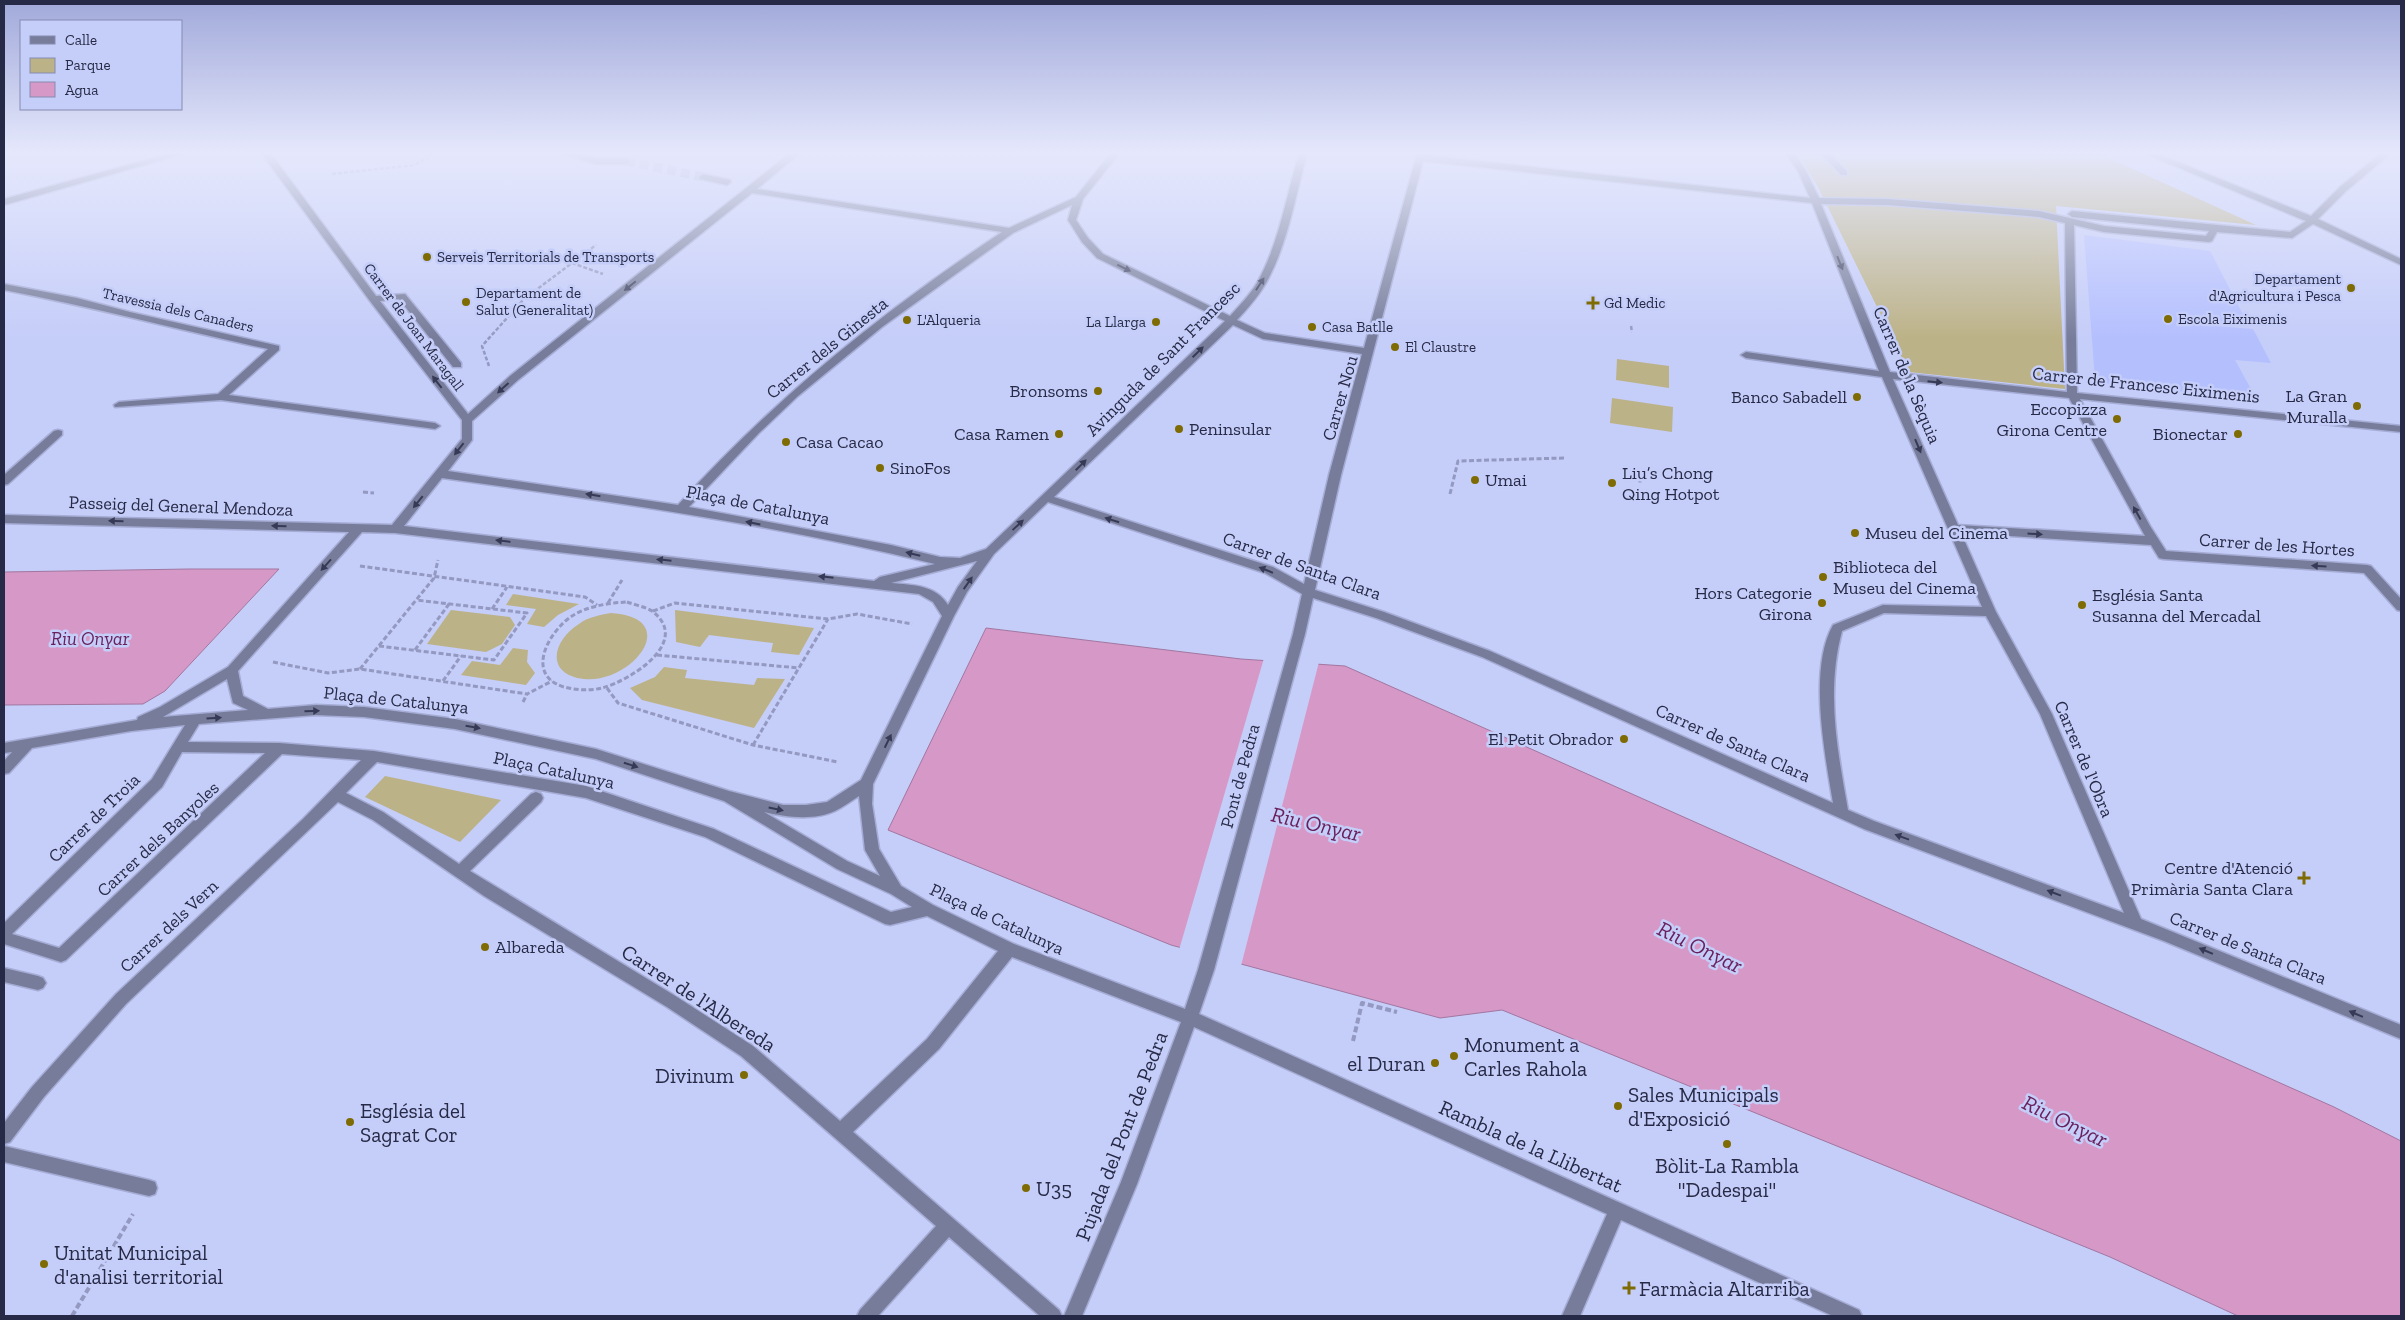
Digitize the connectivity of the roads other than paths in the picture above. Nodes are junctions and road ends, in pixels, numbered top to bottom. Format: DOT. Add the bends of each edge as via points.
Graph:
graph roads {
  1 [pos="311,216"];
  2 [pos="718,216"];
  3 [pos="912,216"];
  4 [pos="1043,216"];
  5 [pos="1073,216"];
  6 [pos="1285,216"];
  7 [pos="1405,216"];
  8 [pos="1821,216"];
  9 [pos="2052,216"];
  10 [pos="2301,216"];
  11 [pos="2316,216"];
  12 [pos="2070,218"];
  13 [pos="2312,220"];
  14 [pos="1010,231"];
  15 [pos="2401,262"];
  16 [pos="4,287"];
  17 [pos="373,299"];
  18 [pos="1230,322"];
  19 [pos="1369,352"];
  20 [pos="1746,355"];
  21 [pos="457,365"];
  22 [pos="1886,376"];
  23 [pos="2072,395"];
  24 [pos="221,398"];
  25 [pos="119,405"];
  26 [pos="467,420"];
  27 [pos="435,426"];
  28 [pos="2401,429"];
  29 [pos="58,433"];
  30 [pos="440,474"];
  31 [pos="4,481"];
  32 [pos="1046,498"];
  33 [pos="681,509"];
  34 [pos="4,519"];
  35 [pos="358,528"];
  36 [pos="395,529"];
  37 [pos="1954,529"];
  38 [pos="2154,541"];
  39 [pos="990,551"];
  40 [pos="961,562"];
  41 [pos="874,583"];
  42 [pos="1310,593"];
  43 [pos="2401,607"];
  44 [pos="1990,612"];
  45 [pos="948,616"];
  46 [pos="232,670"];
  47 [pos="263,712"];
  48 [pos="195,719"];
  49 [pos="131,726"];
  50 [pos="27,745"];
  51 [pos="178,747"];
  52 [pos="4,748"];
  53 [pos="279,748"];
  54 [pos="374,756"];
  55 [pos="4,769"];
  56 [pos="866,784"];
  57 [pos="337,795"];
  58 [pos="729,797"];
  59 [pos="536,798"];
  60 [pos="1842,813"];
  61 [pos="460,872"];
  62 [pos="896,890"];
  63 [pos="928,909"];
  64 [pos="2136,924"];
  65 [pos="4,932"];
  66 [pos="4,938"];
  67 [pos="1009,949"];
  68 [pos="1206,970"];
  69 [pos="4,976"];
  70 [pos="38,983"];
  71 [pos="1190,1018"];
  72 [pos="2401,1032"];
  73 [pos="841,1132"];
  74 [pos="4,1136"];
  75 [pos="4,1154"];
  76 [pos="149,1188"];
  77 [pos="1617,1210"];
  78 [pos="949,1224"];
  79 [pos="866,1316"];
  80 [pos="1054,1316"];
  81 [pos="1073,1316"];
  82 [pos="1571,1316"];
  83 [pos="1853,1316"];
  1 -- 17 [label="street, Carrer de Joan Maragall"];
  2 -- 26 [label="street, one-way" via="514,378"];
  3 -- 14 [label="street"];
  4 -- 14 [label="street, Carrer dels Ginesta"];
  5 -- 18 [label="street, one-way" via="1072,220 1085,240 1100,256"];
  18 -- 6 [label="street, Avinguda de Sant Francesc, one-way" via="1251,298 1268,270"];
  7 -- 19 [label="street, Carrer Nou"];
  8 -- 22 [label="street, Carrer de la Sèquia, one-way"];
  9 -- 12 [label="street"];
  10 -- 13 [label="street"];
  11 -- 13 [label="street"];
  12 -- 13 [label="street" via="2274,235 2292,235"];
  12 -- 23 [label="street"];
  13 -- 15 [label="street"];
  14 -- 33 [label="street, Carrer dels Ginesta" via="913,299 776,410"];
  16 -- 24 [label="street, Travessia dels Canaders" via="274,348"];
  17 -- 21 [label="street" via="402,296"];
  26 -- 17 [label="street, Carrer de Joan Maragall, one-way"];
  18 -- 19 [label="street" via="1272,339"];
  32 -- 18 [label="street, Avinguda de Sant Francesc, one-way"];
  19 -- 42 [label="street, Carrer Nou" via="1335,475"];
  20 -- 22 [label="street, Carrer de Francesc Eiximenis"];
  22 -- 23 [label="street, Carrer de Francesc Eiximenis, one-way"];
  22 -- 37 [label="street, Carrer de la Sèquia, one-way"];
  23 -- 28 [label="street, Carrer de Francesc Eiximenis"];
  38 -- 23 [label="street, one-way"];
  24 -- 25 [label="street"];
  24 -- 27 [label="street"];
  26 -- 30 [label="street, one-way" via="467,440"];
  29 -- 31 [label="street"];
  33 -- 30 [label="street, Plaça de Catalunya, one-way"];
  30 -- 36 [label="street, one-way"];
  39 -- 32 [label="street, Avinguda de Sant Francesc, one-way"];
  42 -- 32 [label="street, Carrer de Santa Clara, one-way" via="1269,570"];
  40 -- 33 [label="street, Plaça de Catalunya, one-way" via="940,561"];
  35 -- 34 [label="street, Passeig del General Mendoza, one-way"];
  35 -- 36 [label="street"];
  35 -- 46 [label="street, Plaça de Catalunya, one-way"];
  41 -- 36 [label="street, one-way"];
  37 -- 38 [label="street, one-way"];
  37 -- 44 [label="street, Carrer de la Sèquia"];
  43 -- 38 [label="street, Carrer de les Hortes, one-way" via="2367,569 2163,555"];
  39 -- 40 [label="street, Plaça de Catalunya"];
  45 -- 39 [label="street, Plaça de Catalunya, one-way"];
  40 -- 41 [label="street"];
  41 -- 45 [label="street" via="934,594"];
  42 -- 60 [label="street, Carrer de Santa Clara" via="1486,654"];
  42 -- 68 [label="street, Pont de Pedra"];
  44 -- 60 [label="street" via="1884,609 1837,628 1828,652 1826,701 1829,744"];
  44 -- 64 [label="street, Carrer de l'Obra" via="2046,714"];
  56 -- 45 [label="street, Plaça de Catalunya, one-way"];
  46 -- 47 [label="street, Plaça de Catalunya" via="238,699"];
  46 -- 49 [label="street, Plaça de Catalunya" via="165,711"];
  48 -- 47 [label="street, Plaça de Catalunya, one-way"];
  47 -- 58 [label="street, Plaça de Catalunya, one-way" via="364,712 493,731 596,754"];
  48 -- 49 [label="street, Plaça de Catalunya"];
  48 -- 51 [label="street, Carrer de Troia"];
  49 -- 50 [label="street, Plaça de Catalunya"];
  50 -- 52 [label="street, Plaça de Catalunya"];
  50 -- 55 [label="street"];
  51 -- 53 [label="street, Plaça Catalunya"];
  51 -- 65 [label="street, Carrer de Troia" via="157,783"];
  53 -- 54 [label="street, Plaça Catalunya"];
  53 -- 66 [label="street, Carrer dels Banyoles" via="61,955"];
  54 -- 57 [label="street, Carrer dels Vern"];
  54 -- 63 [label="street, Plaça Catalunya" via="586,792 709,833 890,919"];
  58 -- 56 [label="street, Plaça de Catalunya, one-way" via="782,811 806,811 830,806"];
  56 -- 62 [label="street, Plaça de Catalunya" via="865,804 872,850"];
  57 -- 61 [label="street, Carrer de l'Albereda" via="378,816"];
  57 -- 74 [label="street, Carrer dels Vern" via="121,998 38,1092"];
  58 -- 62 [label="street" via="803,844"];
  59 -- 61 [label="street"];
  64 -- 60 [label="street, Carrer de Santa Clara, one-way"];
  61 -- 73 [label="street, Carrer de l'Albereda" via="747,1051"];
  62 -- 63 [label="street, Plaça de Catalunya"];
  63 -- 67 [label="street, Plaça de Catalunya"];
  72 -- 64 [label="street, Carrer de Santa Clara, one-way"];
  67 -- 71 [label="street, Plaça de Catalunya"];
  67 -- 73 [label="street" via="933,1044"];
  68 -- 71 [label="street, Pujada del Pont de Pedra"];
  69 -- 70 [label="street"];
  71 -- 77 [label="street, Rambla de la Llibertat"];
  71 -- 81 [label="street, Pujada del Pont de Pedra" via="1129,1184"];
  73 -- 78 [label="street, Carrer de l'Albereda"];
  75 -- 76 [label="street"];
  77 -- 82 [label="street"];
  77 -- 83 [label="street, Rambla de la Llibertat"];
  78 -- 79 [label="street"];
  78 -- 80 [label="street, Carrer de l'Albereda"];
}
